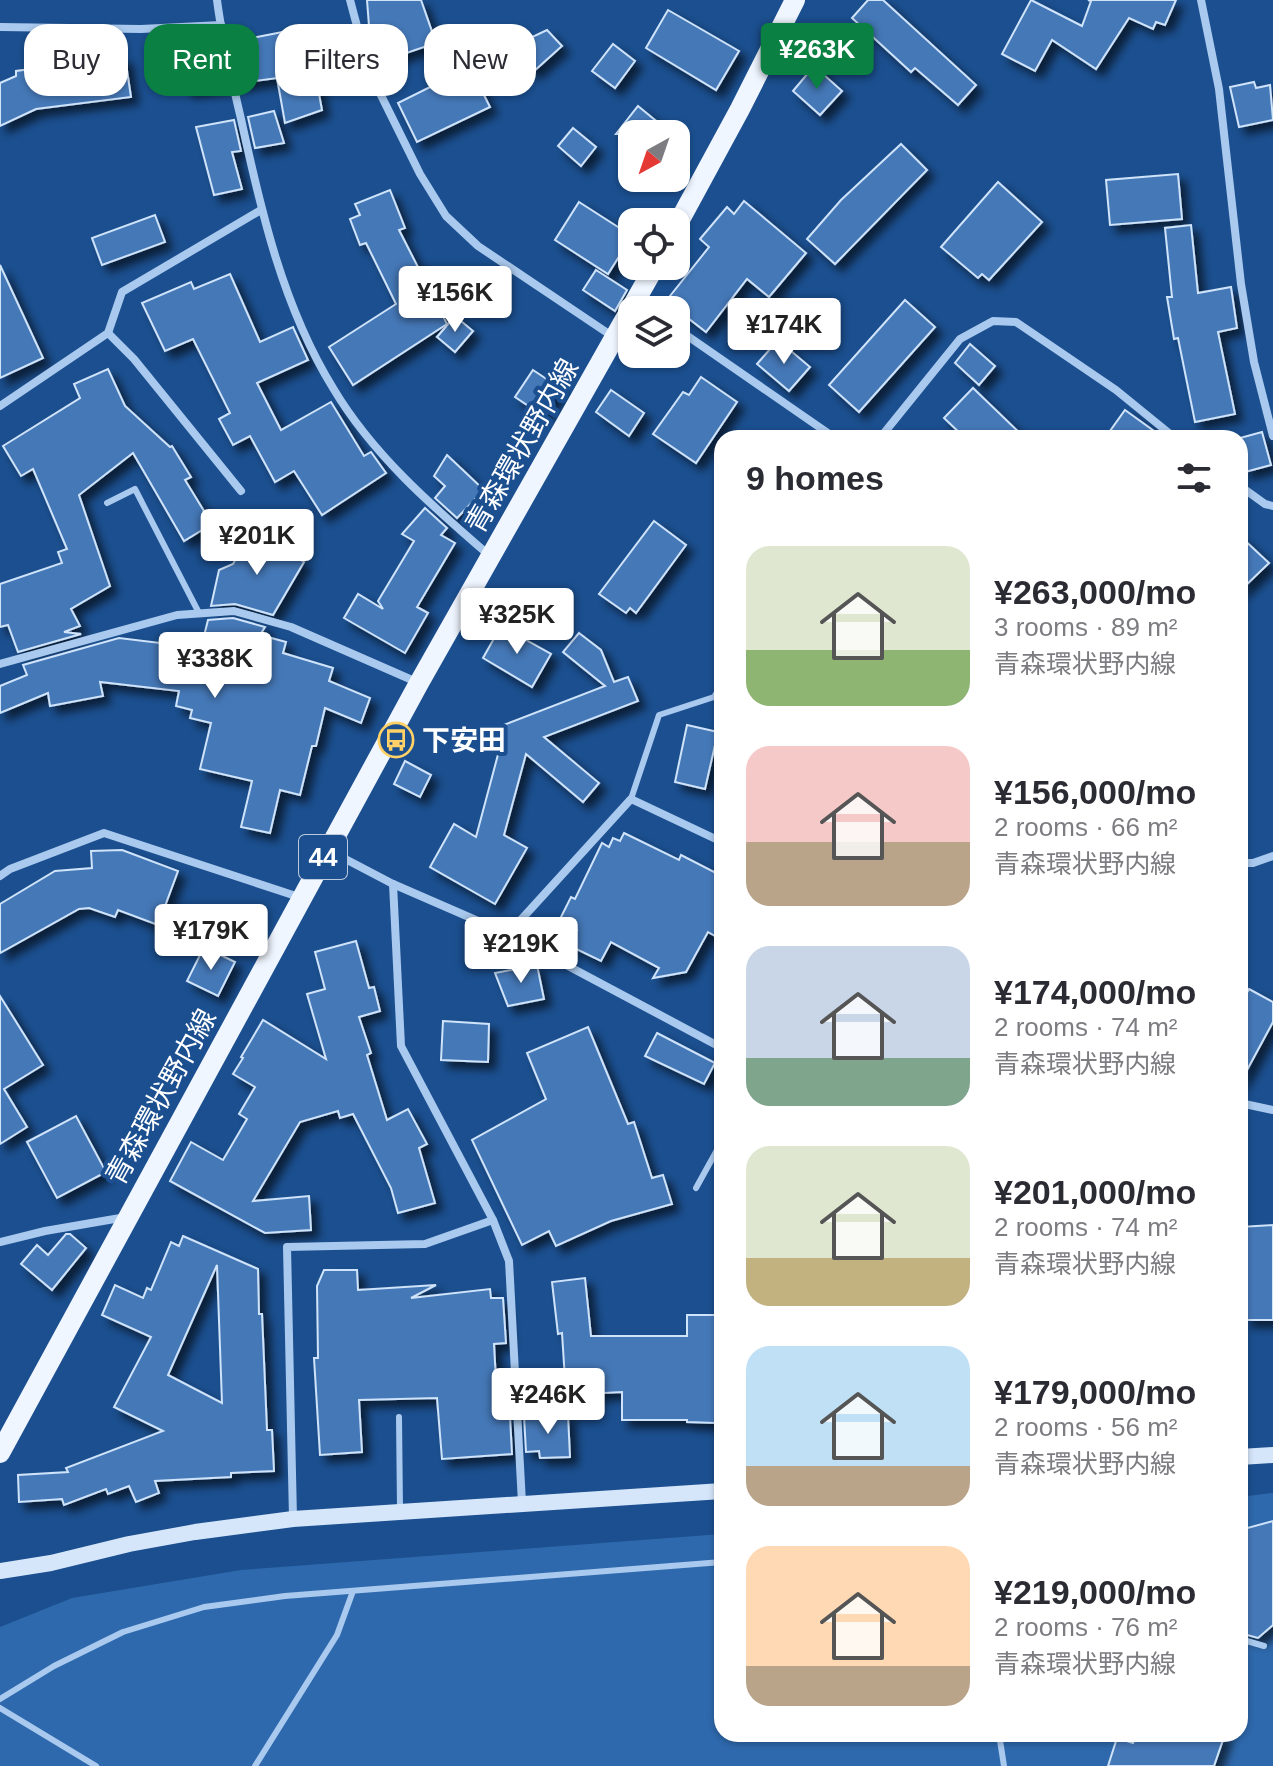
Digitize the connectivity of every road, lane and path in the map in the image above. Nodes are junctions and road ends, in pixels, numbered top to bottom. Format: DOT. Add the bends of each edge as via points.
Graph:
graph roads {
  1 [pos="217,0"];
  2 [pos="350,0"];
  3 [pos="795,0"];
  4 [pos="1201,0"];
  5 [pos="221,24"];
  6 [pos="0,27"];
  7 [pos="144,29"];
  8 [pos="236,96"];
  9 [pos="686,208"];
  10 [pos="261,210"];
  11 [pos="108,333"];
  12 [pos="618,335"];
  13 [pos="690,338"];
  14 [pos="615,339"];
  15 [pos="0,405"];
  16 [pos="1270,415"];
  17 [pos="823,430"];
  18 [pos="886,430"];
  19 [pos="1165,430"];
  20 [pos="1273,436"];
  21 [pos="241,491"];
  22 [pos="1248,492"];
  23 [pos="107,503"];
  24 [pos="1273,506"];
  25 [pos="491,557"];
  26 [pos="199,613"];
  27 [pos="0,664"];
  28 [pos="419,683"];
  29 [pos="714,697"];
  30 [pos="631,799"];
  31 [pos="714,838"];
  32 [pos="327,850"];
  33 [pos="1273,856"];
  34 [pos="1248,863"];
  35 [pos="0,876"];
  36 [pos="393,884"];
  37 [pos="302,898"];
  38 [pos="508,934"];
  39 [pos="714,1044"];
  40 [pos="1248,1105"];
  41 [pos="1273,1110"];
  42 [pos="714,1155"];
  43 [pos="696,1188"];
  44 [pos="127,1217"];
  45 [pos="493,1220"];
  46 [pos="0,1242"];
  47 [pos="399,1417"];
  48 [pos="0,1453"];
  49 [pos="1273,1455"];
  50 [pos="1248,1457"];
  51 [pos="714,1491"];
  52 [pos="522,1503"];
  53 [pos="400,1511"];
  54 [pos="293,1519"];
  55 [pos="714,1563"];
  56 [pos="0,1571"];
  57 [pos="353,1591"];
  58 [pos="1248,1641"];
  59 [pos="1264,1646"];
  60 [pos="0,1699"];
  61 [pos="0,1708"];
  62 [pos="1000,1742"];
  63 [pos="96,1766"];
  64 [pos="255,1766"];
  65 [pos="1004,1766"];
  1 -- 5 [label="street"];
  2 -- 14 [label="street" via="369,71 446,216 478,246"];
  3 -- 9 [label="main road"];
  4 -- 16 [label="street" via="1219,89 1251,347"];
  6 -- 7 [label="street"];
  8 -- 10 [label="street"];
  10 -- 11 [label="street" via="122,292"];
  10 -- 25 [label="street" via="294,310 333,389 379,450"];
  11 -- 15 [label="street"];
  11 -- 21 [label="street"];
  12 -- 14 [label="main road, 青森環状野内線 / 44"];
  13 -- 17 [label="street"];
  14 -- 25 [label="main road, 青森環状野内線 / 44"];
  16 -- 20 [label="street"];
  18 -- 19 [label="street" via="960,339 993,321 1016,322"];
  22 -- 24 [label="street"];
  23 -- 26 [label="lane" via="135,489"];
  25 -- 28 [label="main road, 青森環状野内線 / 44"];
  26 -- 27 [label="street"];
  26 -- 28 [label="street" via="234,611 291,627"];
  28 -- 32 [label="main road, 青森環状野内線 / 44"];
  29 -- 30 [label="lane" via="659,715"];
  30 -- 31 [label="street"];
  30 -- 38 [label="street"];
  32 -- 36 [label="street"];
  32 -- 37 [label="main road, 青森環状野内線 / 44"];
  33 -- 34 [label="street"];
  35 -- 37 [label="street" via="104,833"];
  36 -- 38 [label="street"];
  36 -- 45 [label="street" via="401,1046"];
  37 -- 44 [label="main road, 青森環状野内線 / 44"];
  38 -- 39 [label="street"];
  40 -- 41 [label="street"];
  42 -- 43 [label="lane"];
  44 -- 46 [label="street"];
  44 -- 48 [label="main road, 青森環状野内線 / 44"];
  45 -- 52 [label="street" via="509,1261"];
  45 -- 54 [label="street" via="425,1244 287,1247"];
  47 -- 53 [label="lane"];
  49 -- 50 [label="street"];
  51 -- 52 [label="street"];
  52 -- 53 [label="street"];
  53 -- 54 [label="street"];
  54 -- 56 [label="street" via="195,1532"];
  55 -- 57 [label="lane"];
  57 -- 60 [label="lane" via="204,1607 123,1632"];
  57 -- 64 [label="lane" via="337,1635"];
  58 -- 59 [label="lane"];
  61 -- 63 [label="lane"];
  62 -- 65 [label="lane"];
}
